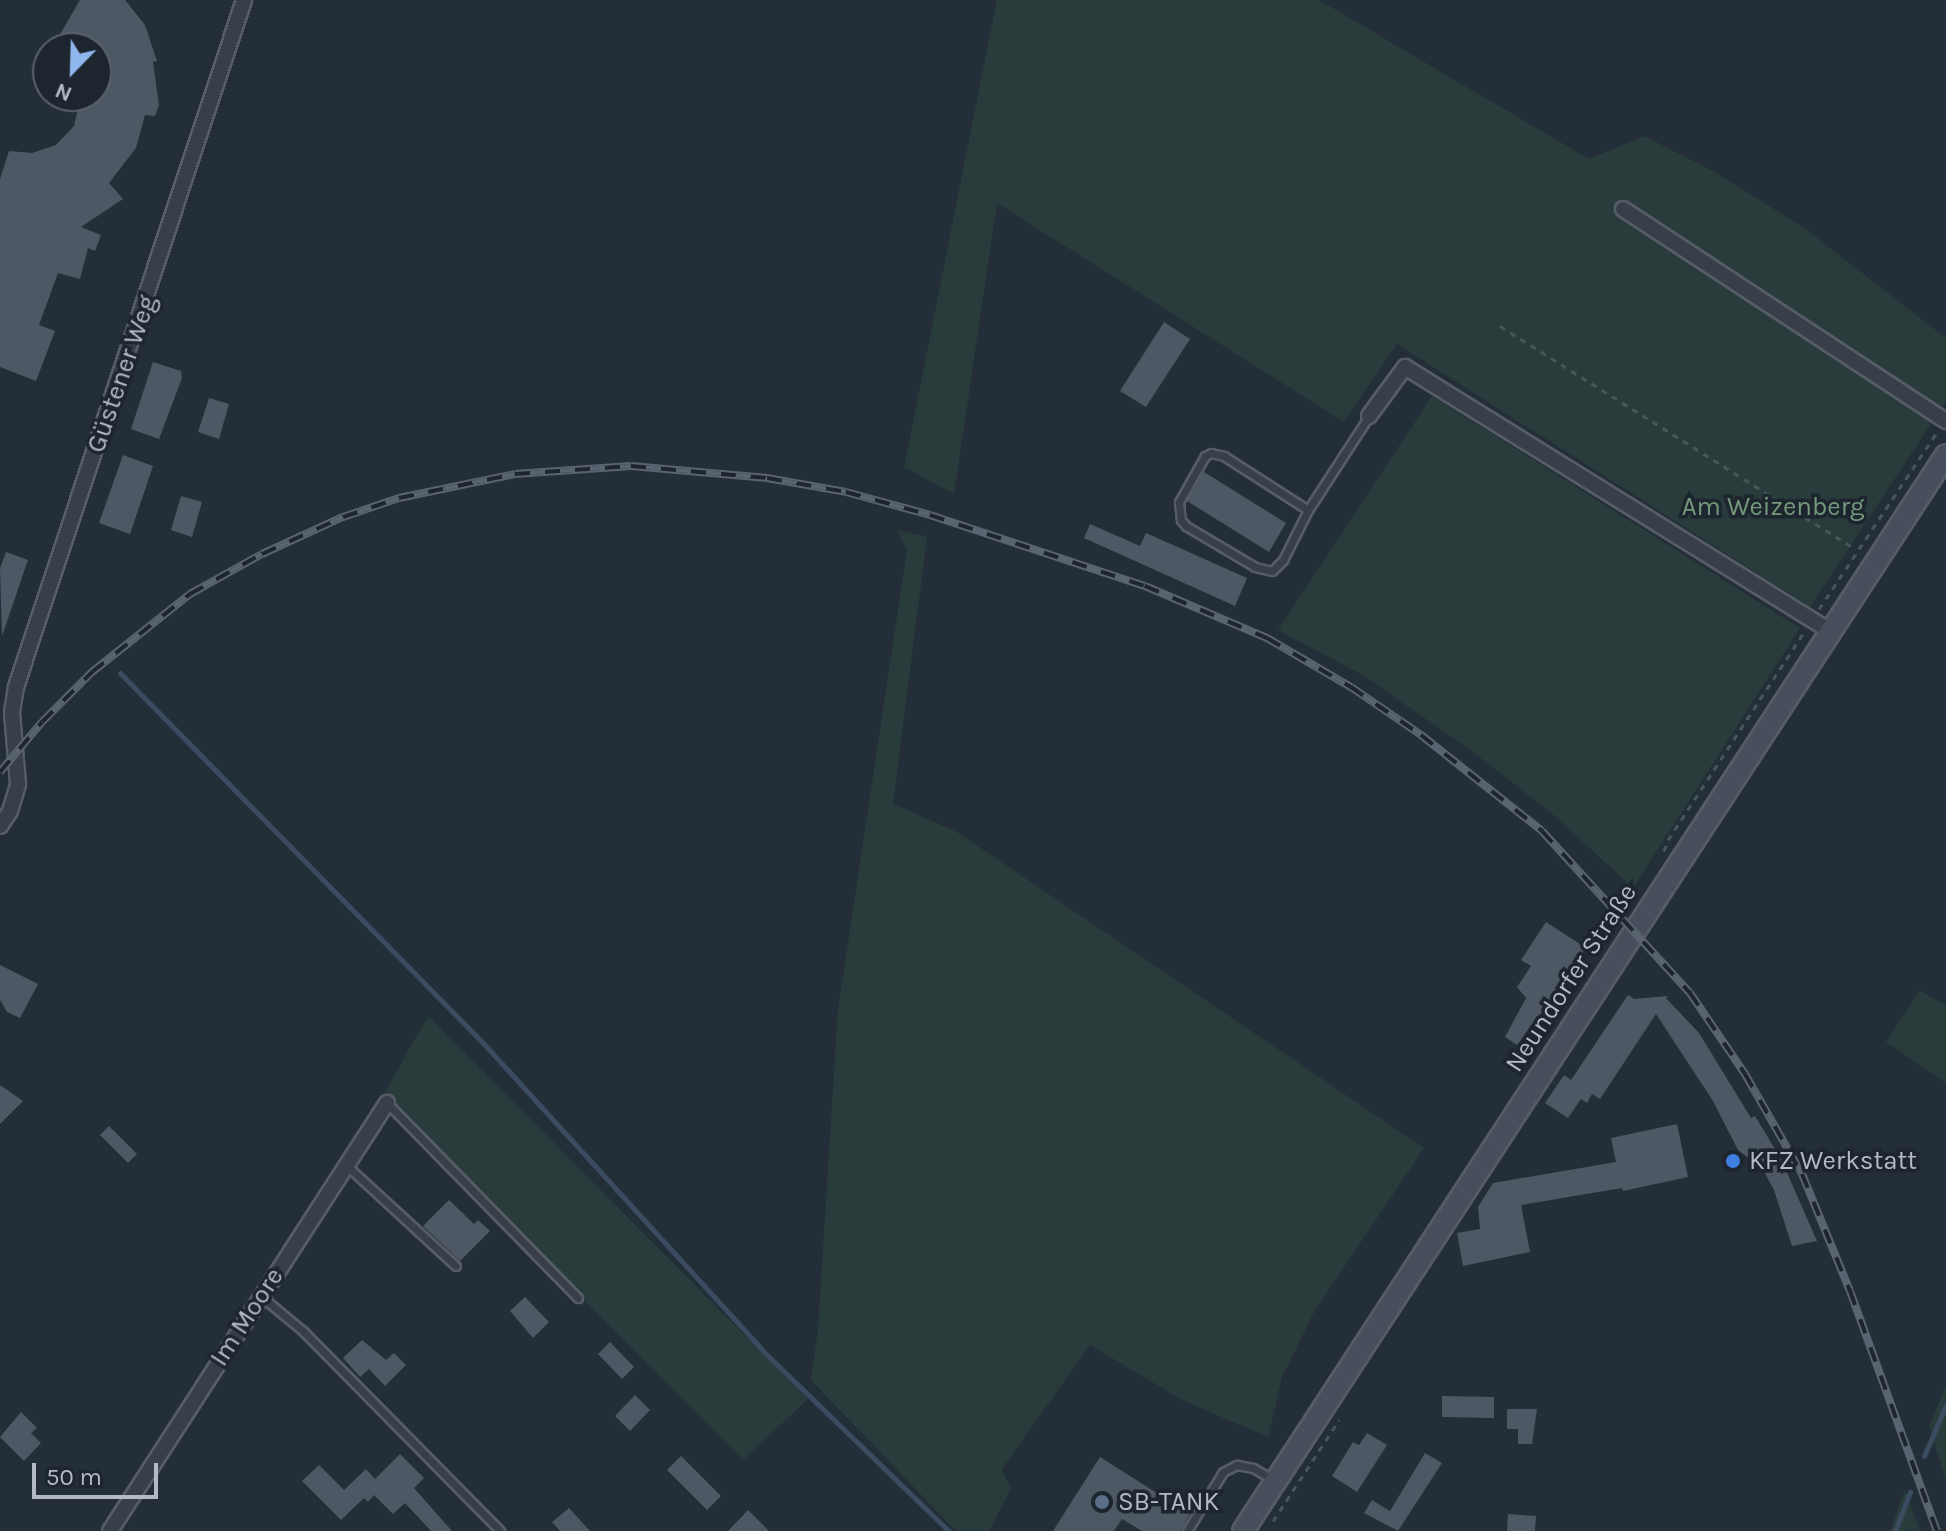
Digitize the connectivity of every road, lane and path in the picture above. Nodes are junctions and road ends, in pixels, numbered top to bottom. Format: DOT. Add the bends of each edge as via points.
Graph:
graph roads {
  1 [pos="244,0"];
  2 [pos="1623,209"];
  3 [pos="1500,326"];
  4 [pos="1369,416"];
  5 [pos="1945,420"];
  6 [pos="1946,455"];
  7 [pos="1308,510"];
  8 [pos="1857,550"];
  9 [pos="1876,563"];
  10 [pos="1812,620"];
  11 [pos="1830,631"];
  12 [pos="0,826"];
  13 [pos="1664,854"];
  14 [pos="387,1103"];
  15 [pos="345,1165"];
  16 [pos="456,1266"];
  17 [pos="261,1296"];
  18 [pos="578,1298"];
  19 [pos="1276,1481"];
  20 [pos="110,1531"];
  21 [pos="500,1531"];
  22 [pos="1187,1531"];
  23 [pos="1243,1531"];
  1 -- 12 [label="street, Güstener Weg" via="16,687 12,712 18,784"];
  2 -- 5 [label="street"];
  3 -- 8 [label="path"];
  4 -- 7 [label="lane"];
  4 -- 10 [label="street" via="1405,367"];
  5 -- 8 [label="path"];
  6 -- 9 [label="main road, Neundorfer Straße"];
  7 -- 7 [label="lane" via="1283,560 1265,571 1186,526 1179,502 1205,456 1217,453"];
  8 -- 9 [label="path"];
  8 -- 10 [label="path"];
  9 -- 11 [label="main road, Neundorfer Straße"];
  10 -- 11 [label="street"];
  10 -- 13 [label="path" via="1668,840"];
  11 -- 19 [label="main road, Neundorfer Straße"];
  14 -- 15 [label="street, Im Moore"];
  14 -- 18 [label="lane"];
  15 -- 16 [label="lane"];
  15 -- 17 [label="street, Im Moore"];
  17 -- 20 [label="street, Im Moore"];
  17 -- 21 [label="lane" via="303,1331"];
  19 -- 22 [label="lane" via="1237,1465 1223,1472"];
  19 -- 23 [label="main road, Neundorfer Straße"];
}
